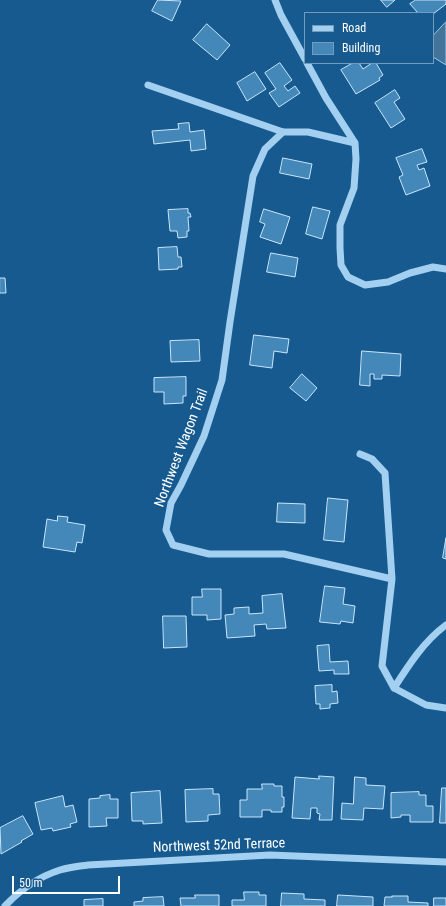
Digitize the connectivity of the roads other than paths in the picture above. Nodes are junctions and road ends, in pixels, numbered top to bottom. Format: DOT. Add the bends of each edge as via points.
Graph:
graph roads {
  1 [pos="275,0"];
  2 [pos="304,57"];
  3 [pos="308,64"];
  4 [pos="148,85"];
  5 [pos="283,132"];
  6 [pos="355,143"];
  7 [pos="446,269"];
  8 [pos="360,454"];
  9 [pos="392,579"];
  10 [pos="446,625"];
  11 [pos="394,688"];
  12 [pos="446,708"];
  13 [pos="446,862"];
  14 [pos="5,906"];
  1 -- 2 [label="street"];
  3 -- 6 [label="street"];
  4 -- 5 [label="street"];
  5 -- 6 [label="street" via="308,132"];
  5 -- 9 [label="street, Northwest Wagon Trail" via="265,149 254,176 222,380 204,436 171,503 166,530 173,545 209,554 284,554"];
  6 -- 7 [label="street" via="354,188 340,225 341,264 348,277 365,285 388,282 433,267"];
  8 -- 9 [label="street" via="372,459 386,473"];
  9 -- 11 [label="street" via="382,666"];
  10 -- 11 [label="street" via="411,661"];
  11 -- 12 [label="street" via="426,705"];
  13 -- 14 [label="street, Northwest 52nd Terrace" via="270,855 88,865 60,869 39,878"];
}
